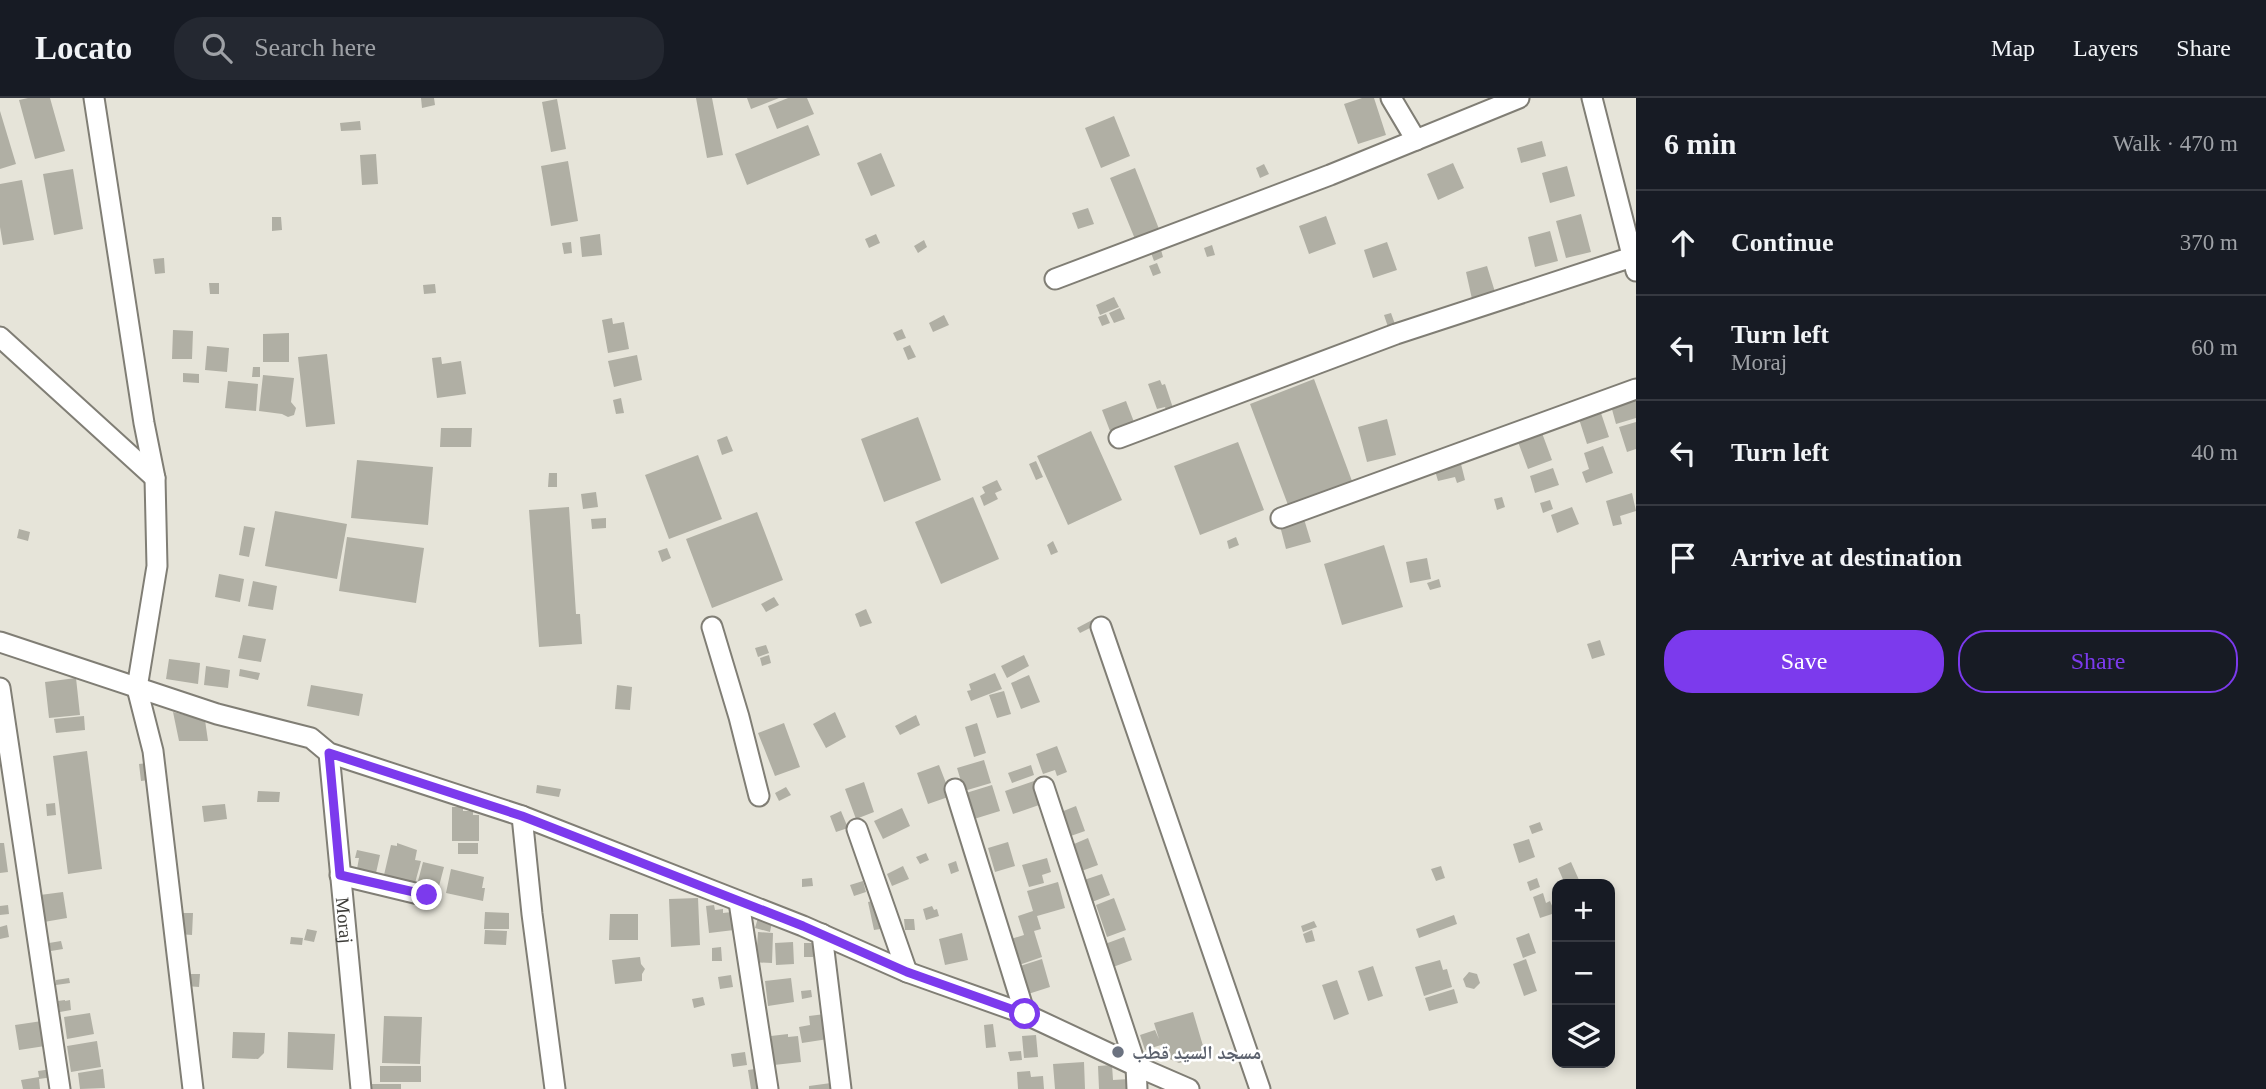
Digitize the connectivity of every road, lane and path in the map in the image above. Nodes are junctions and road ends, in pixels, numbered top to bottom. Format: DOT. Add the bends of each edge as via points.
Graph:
graph roads {
  1 [pos="94,98"];
  2 [pos="1391,98"];
  3 [pos="1519,98"];
  4 [pos="1592,98"];
  5 [pos="1416,139"];
  6 [pos="1634,264"];
  7 [pos="1055,279"];
  8 [pos="0,337"];
  9 [pos="1636,389"];
  10 [pos="1119,438"];
  11 [pos="155,478"];
  12 [pos="1281,518"];
  13 [pos="712,627"];
  14 [pos="1101,627"];
  15 [pos="0,642"];
  16 [pos="0,688"];
  17 [pos="138,688"];
  18 [pos="329,753"];
  19 [pos="1044,787"];
  20 [pos="955,789"];
  21 [pos="759,796"];
  22 [pos="522,816"];
  23 [pos="857,830"];
  24 [pos="340,875"];
  25 [pos="427,895"];
  26 [pos="739,902"];
  27 [pos="822,934"];
  28 [pos="907,972"];
  29 [pos="1025,1014"];
  30 [pos="1136,1066"];
  31 [pos="60,1089"];
  32 [pos="193,1089"];
  33 [pos="361,1089"];
  34 [pos="555,1089"];
  35 [pos="768,1089"];
  36 [pos="841,1089"];
  37 [pos="1137,1089"];
  38 [pos="1189,1089"];
  39 [pos="1260,1089"];
  1 -- 11 [label="street"];
  2 -- 5 [label="street"];
  3 -- 5 [label="street"];
  4 -- 6 [label="street"];
  5 -- 7 [label="street"];
  6 -- 10 [label="street" via="1396,334"];
  8 -- 11 [label="street"];
  9 -- 12 [label="street"];
  11 -- 17 [label="street" via="157,566"];
  13 -- 21 [label="street"];
  14 -- 39 [label="street"];
  15 -- 17 [label="street"];
  16 -- 31 [label="street"];
  17 -- 18 [label="street" via="311,738"];
  17 -- 32 [label="street" via="155,765"];
  18 -- 22 [label="street"];
  18 -- 24 [label="street, Moraj"];
  19 -- 30 [label="street"];
  20 -- 29 [label="street"];
  22 -- 26 [label="street"];
  22 -- 34 [label="street"];
  23 -- 28 [label="street"];
  24 -- 25 [label="street"];
  24 -- 33 [label="street, Moraj"];
  26 -- 27 [label="street"];
  26 -- 35 [label="street"];
  27 -- 28 [label="street"];
  27 -- 36 [label="street"];
  28 -- 29 [label="street"];
  29 -- 30 [label="street"];
  30 -- 37 [label="street"];
  30 -- 38 [label="street"];
}
